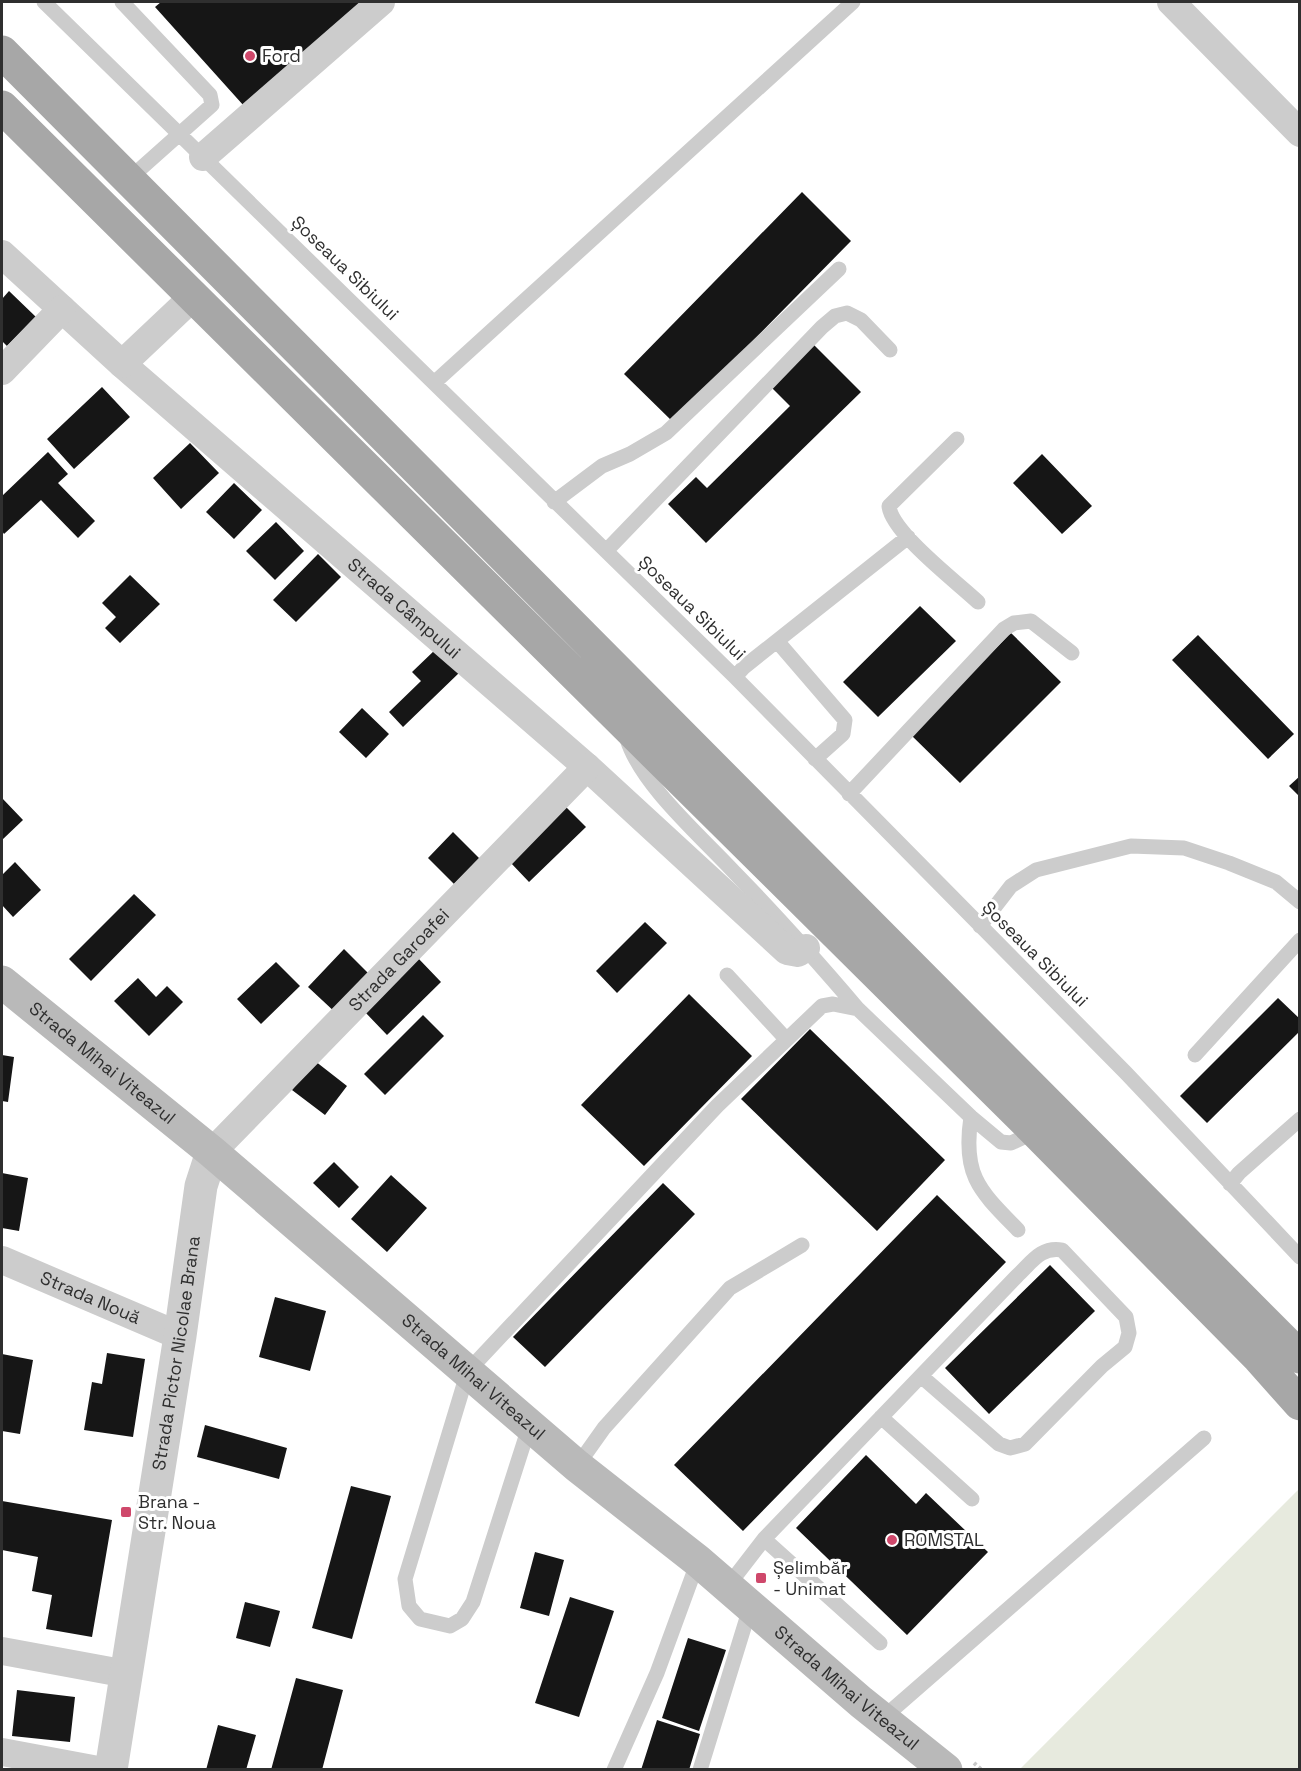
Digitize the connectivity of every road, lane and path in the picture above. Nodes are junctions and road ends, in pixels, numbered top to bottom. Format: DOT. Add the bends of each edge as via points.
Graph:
graph roads {
  1 [pos="44,2"];
  2 [pos="122,2"];
  3 [pos="381,2"];
  4 [pos="853,2"];
  5 [pos="1171,2"];
  6 [pos="2,52"];
  7 [pos="2,107"];
  8 [pos="1299,133"];
  9 [pos="180,134"];
  10 [pos="203,157"];
  11 [pos="129,180"];
  12 [pos="2,254"];
  13 [pos="838,269"];
  14 [pos="194,296"];
  15 [pos="62,309"];
  16 [pos="890,350"];
  17 [pos="122,364"];
  18 [pos="2,371"];
  19 [pos="434,383"];
  20 [pos="957,438"];
  21 [pos="554,502"];
  22 [pos="908,537"];
  23 [pos="606,551"];
  24 [pos="978,602"];
  25 [pos="777,641"];
  26 [pos="1072,653"];
  27 [pos="735,677"];
  28 [pos="622,722"];
  29 [pos="815,759"];
  30 [pos="587,767"];
  31 [pos="849,794"];
  32 [pos="1299,902"];
  33 [pos="980,926"];
  34 [pos="1299,940"];
  35 [pos="807,948"];
  36 [pos="727,975"];
  37 [pos="2,982"];
  38 [pos="858,1009"];
  39 [pos="786,1039"];
  40 [pos="1195,1055"];
  41 [pos="971,1117"];
  42 [pos="1299,1119"];
  43 [pos="1033,1129"];
  44 [pos="212,1152"];
  45 [pos="1230,1184"];
  46 [pos="1018,1230"];
  47 [pos="802,1245"];
  48 [pos="1299,1254"];
  49 [pos="2,1260"];
  50 [pos="180,1336"];
  51 [pos="1299,1357"];
  52 [pos="468,1371"];
  53 [pos="921,1376"];
  54 [pos="1299,1404"];
  55 [pos="881,1417"];
  56 [pos="530,1424"];
  57 [pos="1204,1438"];
  58 [pos="577,1466"];
  59 [pos="972,1499"];
  60 [pos="765,1539"];
  61 [pos="698,1561"];
  62 [pos="726,1587"];
  63 [pos="750,1608"];
  64 [pos="880,1642"];
  65 [pos="2,1650"];
  66 [pos="127,1674"];
  67 [pos="883,1719"];
  68 [pos="2,1752"];
  69 [pos="98,1770"];
  70 [pos="111,1770"];
  71 [pos="614,1770"];
  72 [pos="700,1770"];
  73 [pos="946,1770"];
  1 -- 9 [label="lane, Șoseaua Sibiului"];
  2 -- 9 [label="lane" via="210,95 212,105"];
  3 -- 10 [label="street"];
  4 -- 19 [label="lane"];
  5 -- 8 [label="street"];
  6 -- 11 [label="main road"];
  7 -- 14 [label="main road"];
  9 -- 10 [label="lane, Șoseaua Sibiului"];
  9 -- 11 [label="lane"];
  10 -- 19 [label="lane, Șoseaua Sibiului"];
  11 -- 51 [label="main road"];
  12 -- 15 [label="street, Strada Câmpului"];
  13 -- 21 [label="lane" via="666,433 602,466"];
  14 -- 17 [label="street"];
  14 -- 28 [label="main road"];
  15 -- 17 [label="street, Strada Câmpului"];
  15 -- 18 [label="street"];
  16 -- 23 [label="lane" via="861,320 847,313 835,316"];
  17 -- 30 [label="street, Strada Câmpului"];
  19 -- 21 [label="lane, Șoseaua Sibiului"];
  20 -- 22 [label="lane" via="889,506 890,514"];
  21 -- 23 [label="lane, Șoseaua Sibiului"];
  22 -- 24 [label="lane"];
  22 -- 25 [label="lane"];
  23 -- 27 [label="lane, Șoseaua Sibiului"];
  25 -- 27 [label="lane"];
  25 -- 29 [label="lane" via="845,720 843,734"];
  26 -- 31 [label="lane" via="1031,621 1004,629"];
  27 -- 29 [label="lane, Șoseaua Sibiului"];
  28 -- 35 [label="lane" via="631,752 653,786"];
  28 -- 43 [label="main road"];
  29 -- 31 [label="lane, Șoseaua Sibiului"];
  30 -- 35 [label="street, Strada Câmpului" via="787,951"];
  30 -- 44 [label="street, Strada Garoafei"];
  31 -- 33 [label="lane, Șoseaua Sibiului"];
  32 -- 33 [label="lane" via="1276,882 1218,859 1184,848 1131,846 1036,870 1011,886"];
  33 -- 45 [label="lane, Șoseaua Sibiului"];
  34 -- 40 [label="lane"];
  35 -- 38 [label="lane"];
  36 -- 39 [label="lane"];
  37 -- 44 [label="main road, Strada Mihai Viteazul"];
  38 -- 39 [label="lane" via="822,1006"];
  38 -- 41 [label="lane"];
  39 -- 52 [label="lane" via="717,1106"];
  41 -- 43 [label="lane" via="1001,1142 1011,1143"];
  41 -- 46 [label="lane" via="969,1141 975,1183"];
  42 -- 45 [label="lane"];
  43 -- 54 [label="main road" via="1250,1349"];
  44 -- 50 [label="street, Strada Pictor Nicolae Brana" via="201,1186"];
  44 -- 52 [label="main road, Strada Mihai Viteazul"];
  45 -- 48 [label="lane, Șoseaua Sibiului"];
  47 -- 58 [label="lane" via="730,1288 604,1428"];
  49 -- 50 [label="street, Strada Nouă"];
  50 -- 66 [label="street, Strada Pictor Nicolae Brana"];
  52 -- 56 [label="main road, Strada Mihai Viteazul"];
  52 -- 56 [label="lane" via="405,1579 409,1606 420,1619 450,1626 462,1619 473,1602"];
  53 -- 53 [label="lane" via="999,1444 1010,1448 1025,1444 1125,1347 1129,1333 1126,1317 1062,1250 1052,1248 1043,1251 1023,1270"];
  53 -- 55 [label="lane"];
  55 -- 59 [label="lane"];
  55 -- 60 [label="lane"];
  56 -- 58 [label="main road, Strada Mihai Viteazul"];
  57 -- 67 [label="lane"];
  58 -- 61 [label="main road, Strada Mihai Viteazul"];
  60 -- 62 [label="lane"];
  60 -- 64 [label="lane"];
  61 -- 62 [label="main road, Strada Mihai Viteazul"];
  61 -- 71 [label="lane" via="657,1673"];
  62 -- 63 [label="main road, Strada Mihai Viteazul"];
  63 -- 67 [label="main road, Strada Mihai Viteazul"];
  63 -- 72 [label="lane"];
  65 -- 66 [label="street"];
  66 -- 70 [label="street, Strada Pictor Nicolae Brana"];
  67 -- 73 [label="main road, Strada Mihai Viteazul"];
  68 -- 69 [label="street"];
}
